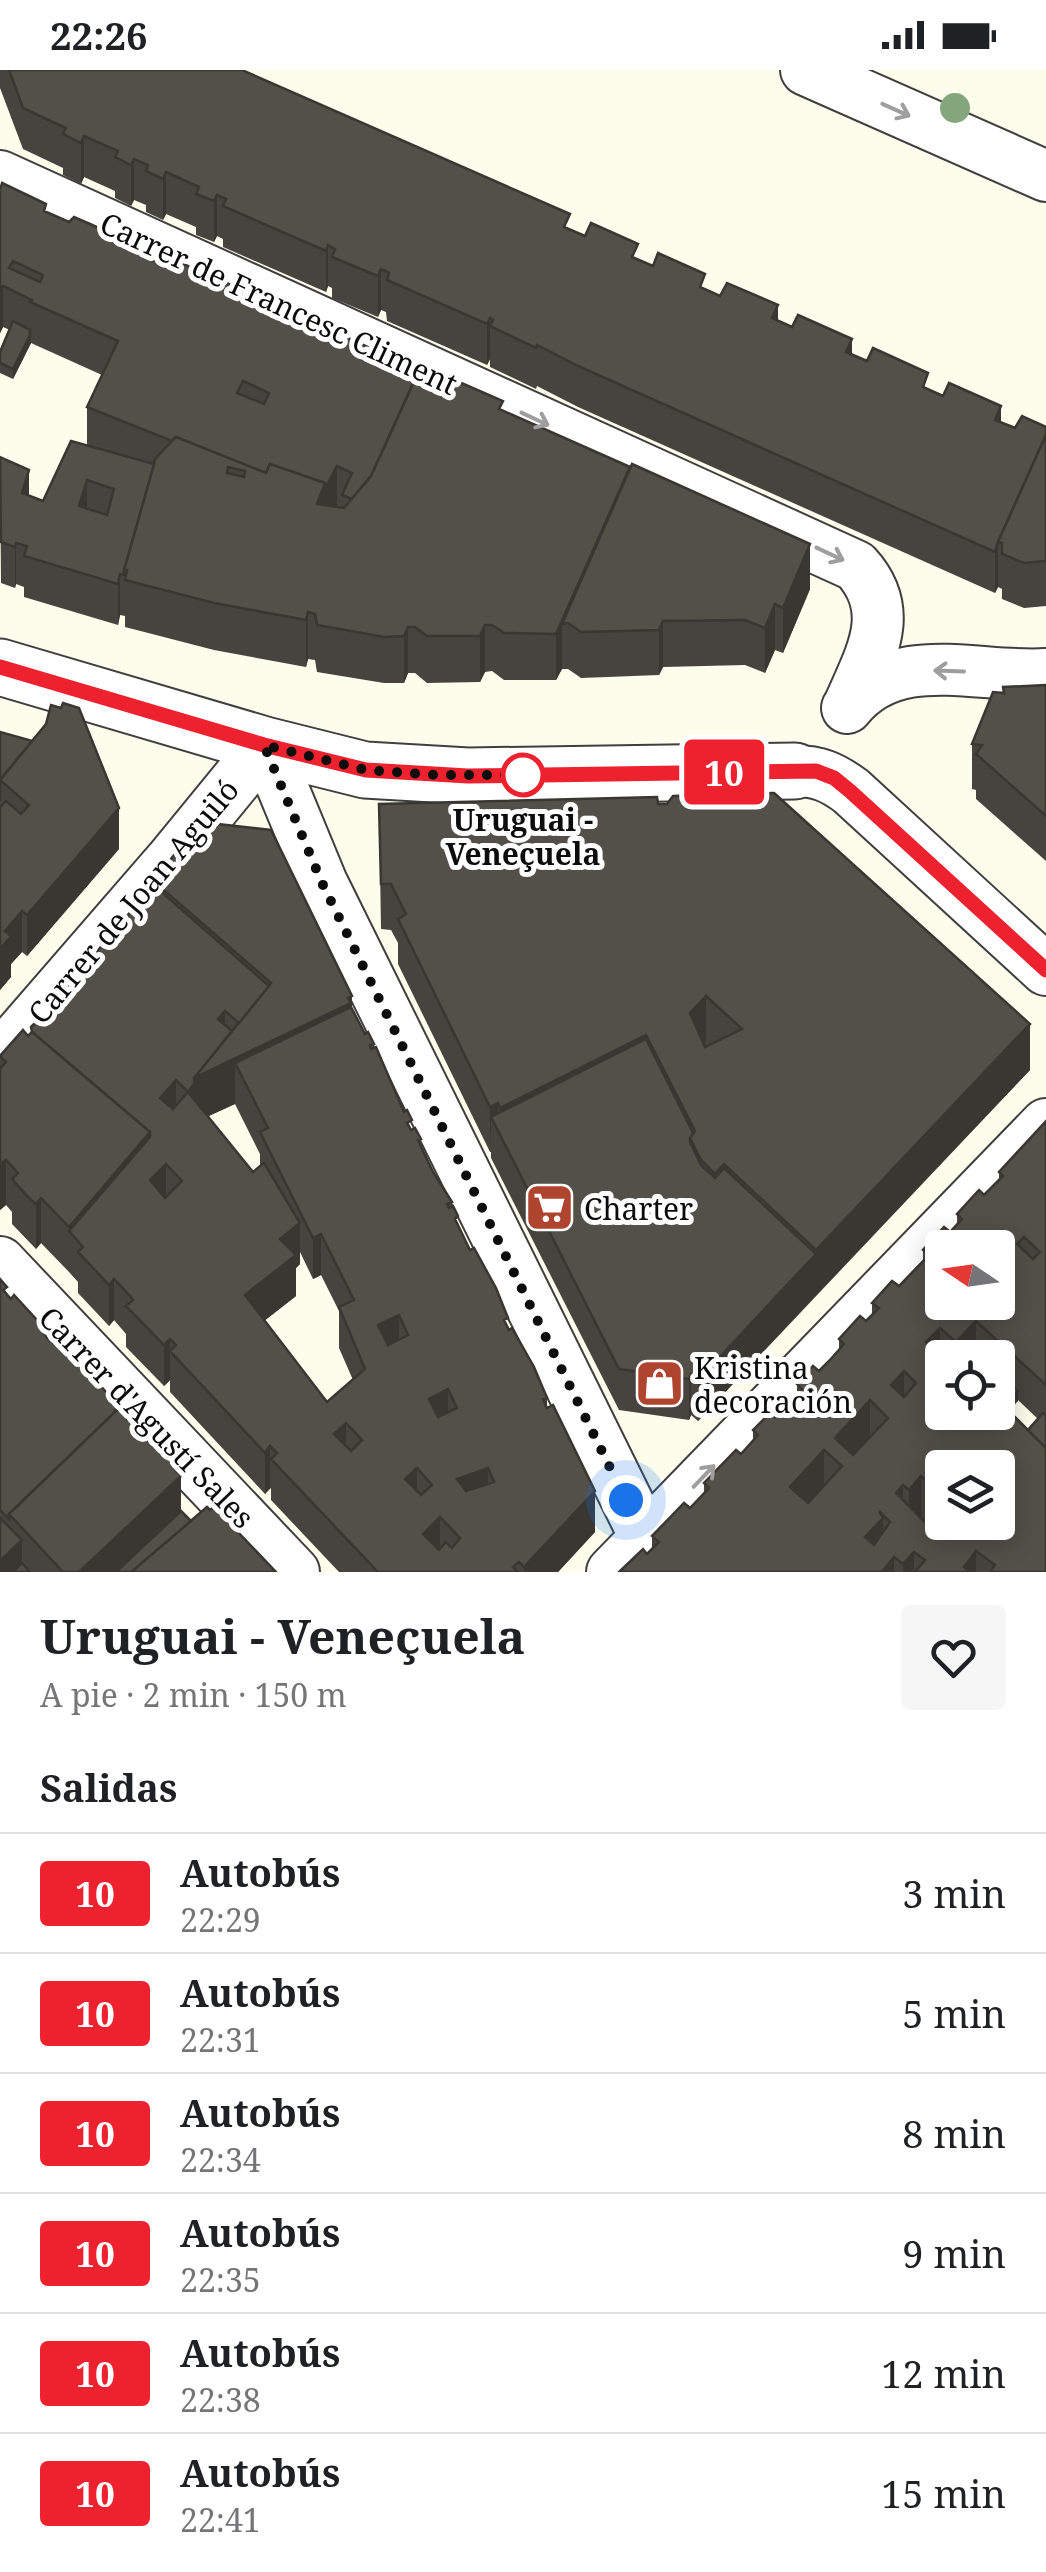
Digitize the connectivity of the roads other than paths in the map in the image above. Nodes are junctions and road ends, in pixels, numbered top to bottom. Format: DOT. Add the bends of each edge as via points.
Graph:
graph roads {
  1 [pos="806,70"];
  2 [pos="0,176"];
  3 [pos="1046,176"];
  4 [pos="0,667"];
  5 [pos="1046,674"];
  6 [pos="849,705"];
  7 [pos="264,745"];
  8 [pos="805,771"];
  9 [pos="1046,970"];
  10 [pos="0,1057"];
  11 [pos="1046,1124"];
  12 [pos="0,1262"];
  13 [pos="628,1555"];
  14 [pos="294,1572"];
  1 -- 3 [label="street, one-way"];
  2 -- 6 [label="street, Carrer de Francesc Climent, one-way" via="856,566 878,601 874,646"];
  4 -- 7 [label="street"];
  5 -- 6 [label="street, one-way" via="903,670 878,680"];
  6 -- 8 [label="street, Carrer de Francesc Climent"];
  7 -- 8 [label="street" via="405,774"];
  7 -- 10 [label="street, Carrer de Joan Aguiló"];
  7 -- 13 [label="street"];
  8 -- 9 [label="street" via="834,778 850,791"];
  13 -- 11 [label="street, one-way"];
  12 -- 14 [label="street, Carrer d'Agustí Sales"];
}
